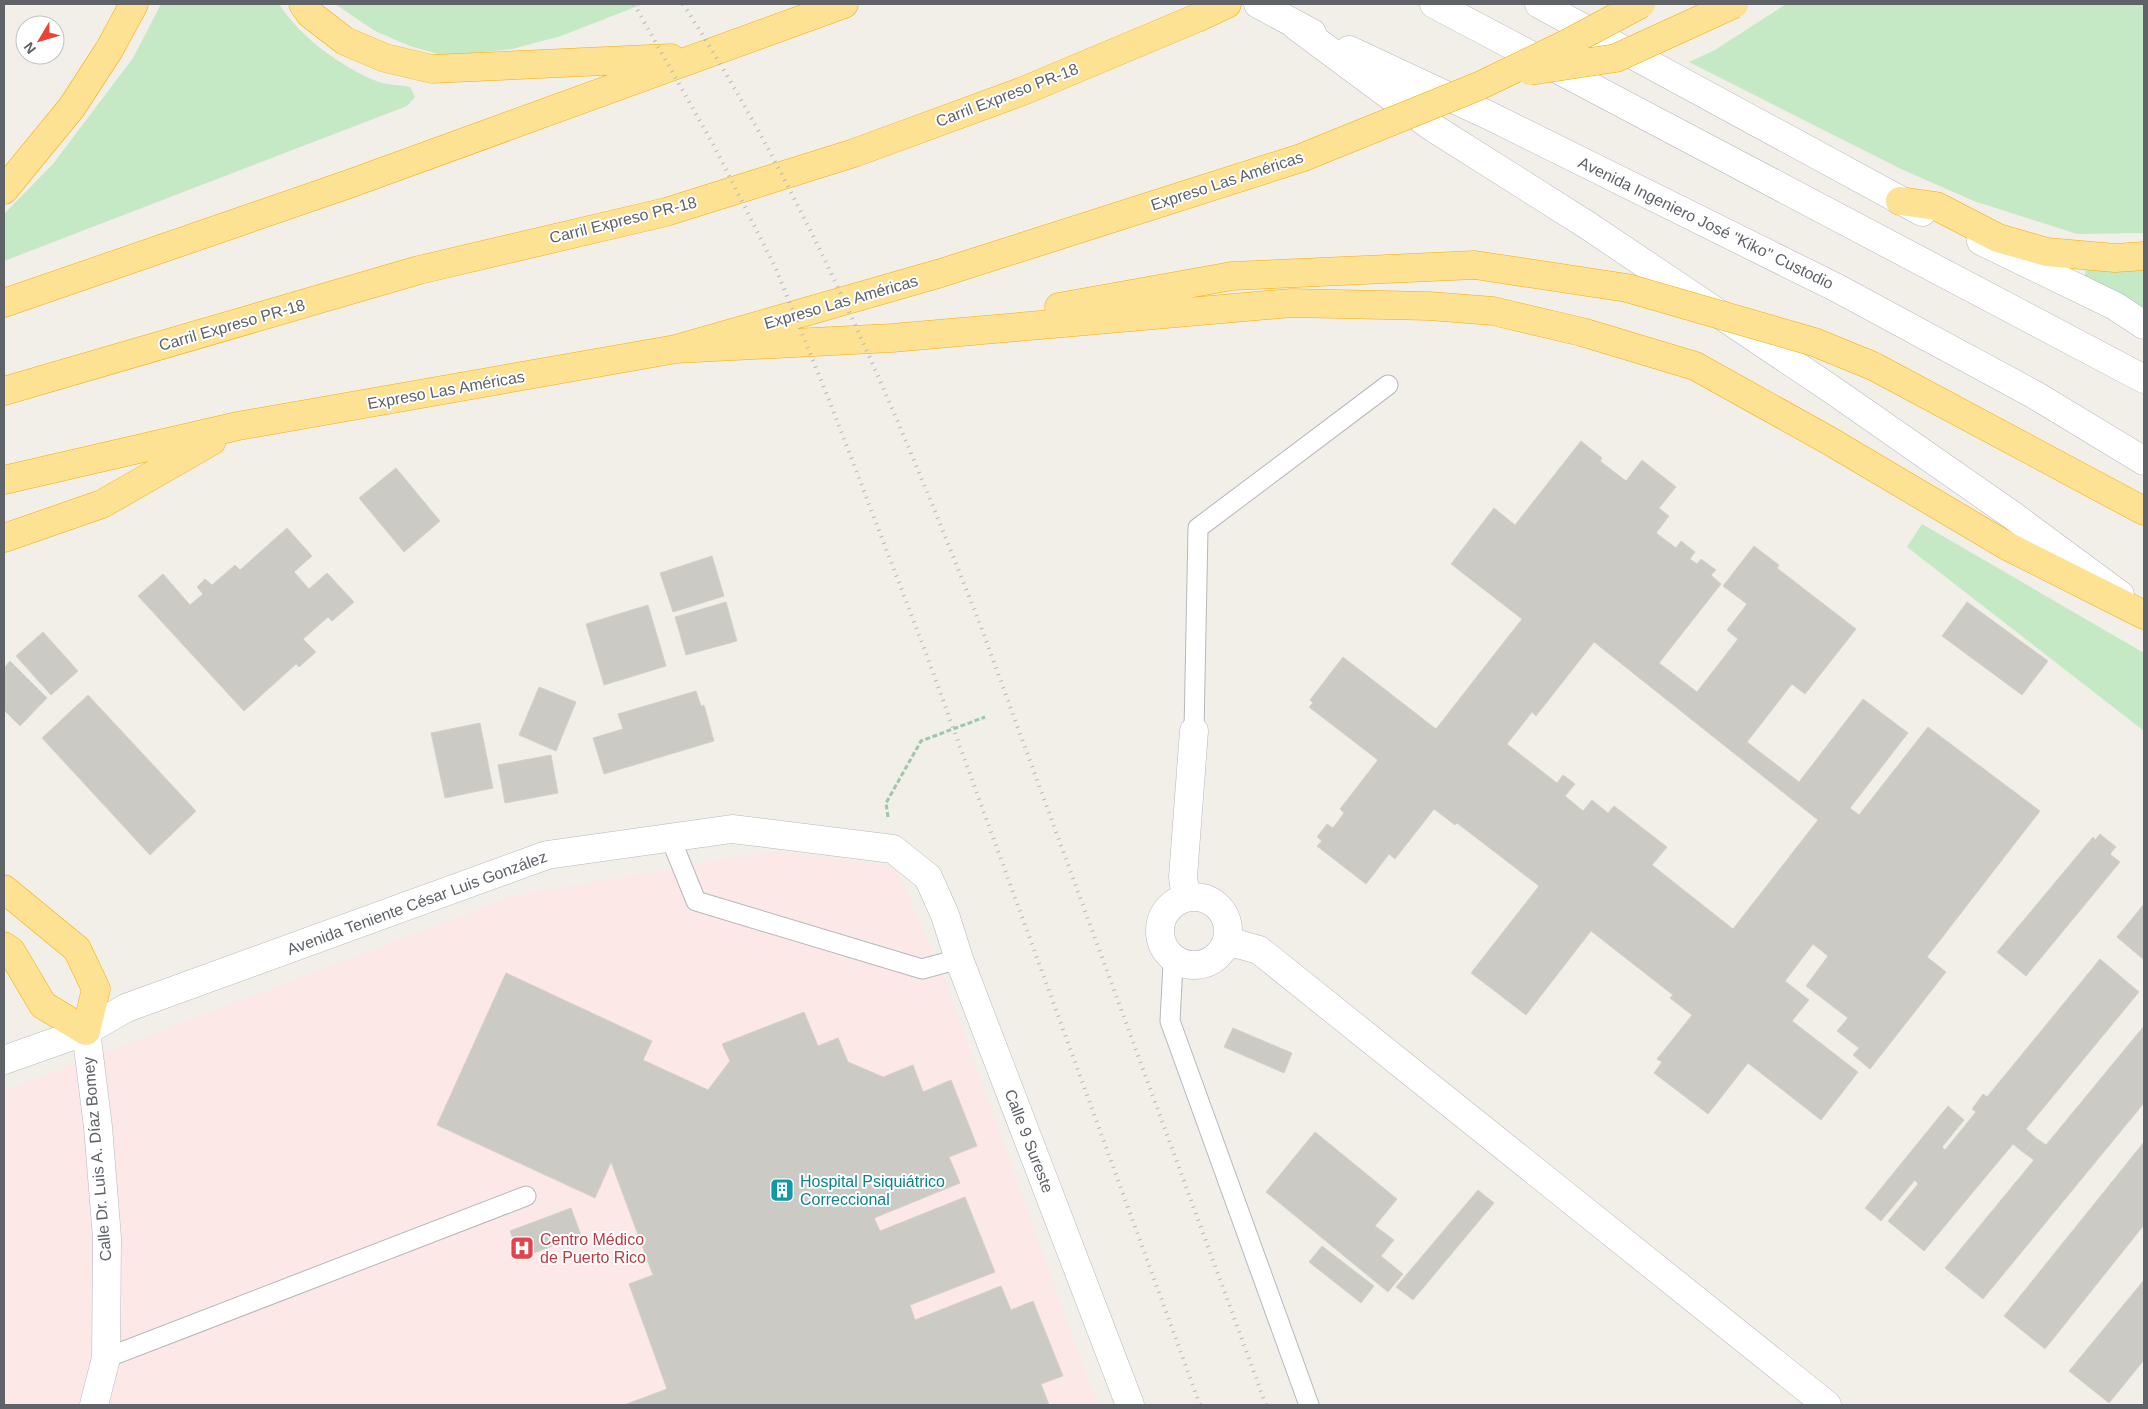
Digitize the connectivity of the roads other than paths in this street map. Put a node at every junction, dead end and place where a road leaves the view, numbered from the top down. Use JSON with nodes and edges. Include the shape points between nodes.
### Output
{"nodes":[{"id":1,"x":134,"y":4,"type":"edge"},
{"id":2,"x":303,"y":4,"type":"edge"},
{"id":3,"x":844,"y":4,"type":"edge"},
{"id":4,"x":1227,"y":4,"type":"edge"},
{"id":5,"x":1258,"y":4,"type":"edge"},
{"id":6,"x":1434,"y":4,"type":"edge"},
{"id":7,"x":1539,"y":4,"type":"edge"},
{"id":8,"x":1641,"y":4,"type":"edge"},
{"id":9,"x":1734,"y":4,"type":"edge"},
{"id":10,"x":1296,"y":26,"type":"junction"},
{"id":11,"x":700,"y":56,"type":"junction"},
{"id":12,"x":1501,"y":76,"type":"junction"},
{"id":13,"x":4,"y":190,"type":"edge"},
{"id":14,"x":1900,"y":201,"type":"junction"},
{"id":15,"x":2144,"y":256,"type":"edge"},
{"id":16,"x":4,"y":303,"type":"edge"},
{"id":17,"x":2144,"y":325,"type":"edge"},
{"id":18,"x":892,"y":338,"type":"junction"},
{"id":19,"x":676,"y":349,"type":"junction"},
{"id":20,"x":2144,"y":379,"type":"edge"},
{"id":21,"x":1388,"y":385,"type":"dead end"},
{"id":22,"x":4,"y":391,"type":"edge"},
{"id":23,"x":238,"y":426,"type":"junction"},
{"id":24,"x":2144,"y":461,"type":"edge"},
{"id":25,"x":4,"y":480,"type":"edge"},
{"id":26,"x":2144,"y":511,"type":"edge"},
{"id":27,"x":4,"y":538,"type":"edge"},
{"id":28,"x":2144,"y":614,"type":"edge"},
{"id":29,"x":1194,"y":731,"type":"joint"},
{"id":30,"x":670,"y":837,"type":"junction"},
{"id":31,"x":928,"y":877,"type":"joint"},
{"id":32,"x":4,"y":889,"type":"edge"},
{"id":33,"x":1186,"y":898,"type":"junction"},
{"id":34,"x":1227,"y":941,"type":"junction"},
{"id":35,"x":4,"y":946,"type":"edge"},
{"id":36,"x":959,"y":960,"type":"junction"},
{"id":37,"x":1176,"y":960,"type":"junction"},
{"id":38,"x":86,"y":1031,"type":"junction"},
{"id":39,"x":4,"y":1060,"type":"edge"},
{"id":40,"x":526,"y":1196,"type":"dead end"},
{"id":41,"x":106,"y":1358,"type":"junction"},
{"id":42,"x":94,"y":1405,"type":"edge"},
{"id":43,"x":1130,"y":1405,"type":"edge"},
{"id":44,"x":1309,"y":1405,"type":"edge"},
{"id":45,"x":1827,"y":1405,"type":"edge"}],
"edges":[{"from":1,"to":13,"type":"highway","via":[[72,107]]},
{"from":2,"to":11,"type":"highway","via":[[310,14],[345,41],[385,58],[432,69]]},
{"from":3,"to":11,"type":"highway"},
{"from":4,"to":22,"type":"highway","name":"Carril Expreso PR-18","via":[[1023,91],[854,153],[666,212],[419,270]]},
{"from":5,"to":10,"type":"main road","name":"Avenida Ingeniero José \"Kiko\" Custodio"},
{"from":6,"to":20,"type":"main road"},
{"from":7,"to":14,"type":"main road"},
{"from":8,"to":12,"type":"highway","name":"Expreso Las Américas","bridge":true},
{"from":9,"to":12,"type":"highway","bridge":true,"via":[[1616,58]]},
{"from":10,"to":24,"type":"main road","name":"Avenida Ingeniero José \"Kiko\" Custodio","via":[[1488,115],[1837,288],[2035,395]]},
{"from":10,"to":28,"type":"main road","via":[[1432,127],[1587,225],[1834,391],[2012,515]]},
{"from":11,"to":16,"type":"highway","via":[[348,184]]},
{"from":12,"to":19,"type":"highway","name":"Expreso Las Américas","bridge":true,"via":[[1301,158],[941,273]]},
{"from":14,"to":15,"type":"highway","via":[[1936,206],[1998,238],[2047,252],[2115,258]]},
{"from":14,"to":17,"type":"main road","via":[[2115,306]]},
{"from":18,"to":19,"type":"highway"},
{"from":18,"to":26,"type":"highway","bridge":true,"via":[[1232,276],[1475,265],[1627,288],[1814,342],[1873,366]]},
{"from":18,"to":28,"type":"highway","via":[[1291,303],[1493,311],[1582,332],[1695,366],[2007,546]]},
{"from":19,"to":23,"type":"highway","name":"Expreso Las Américas"},
{"from":21,"to":29,"type":"lane","via":[[1198,528]]},
{"from":23,"to":25,"type":"highway","name":"Expreso Las Américas"},
{"from":23,"to":27,"type":"highway","via":[[102,504]]},
{"from":29,"to":33,"type":"main road","via":[[1183,877]]},
{"from":30,"to":31,"type":"main road","name":"Avenida Teniente César Luis González","via":[[732,829],[893,849]]},
{"from":30,"to":36,"type":"lane","via":[[696,901],[922,969]]},
{"from":30,"to":38,"type":"main road","name":"Avenida Teniente César Luis González","via":[[547,855],[126,1008]]},
{"from":31,"to":36,"type":"main road","name":"Calle 9 Sureste","via":[[945,915]]},
{"from":32,"to":38,"type":"highway","via":[[77,949],[96,989]]},
{"from":33,"to":34,"type":"main road","via":[[1209,900],[1220,908],[1227,920]]},
{"from":33,"to":37,"type":"main road","via":[[1172,905],[1163,916],[1160,929],[1168,954]]},
{"from":34,"to":37,"type":"main road","via":[[1217,957],[1206,964],[1192,966]]},
{"from":34,"to":45,"type":"main road","via":[[1259,950]]},
{"from":35,"to":38,"type":"highway","via":[[11,951],[42,1005]]},
{"from":36,"to":43,"type":"main road","name":"Calle 9 Sureste"},
{"from":37,"to":44,"type":"lane","via":[[1173,964],[1170,1021]]},
{"from":38,"to":39,"type":"main road","name":"Avenida Teniente César Luis González"},
{"from":38,"to":41,"type":"main road","name":"Calle Dr. Luis A. Díaz Bomey","via":[[107,1238]]},
{"from":40,"to":41,"type":"lane"},
{"from":41,"to":42,"type":"main road","name":"Calle Dr. Luis A. Díaz Bomey"}]}
